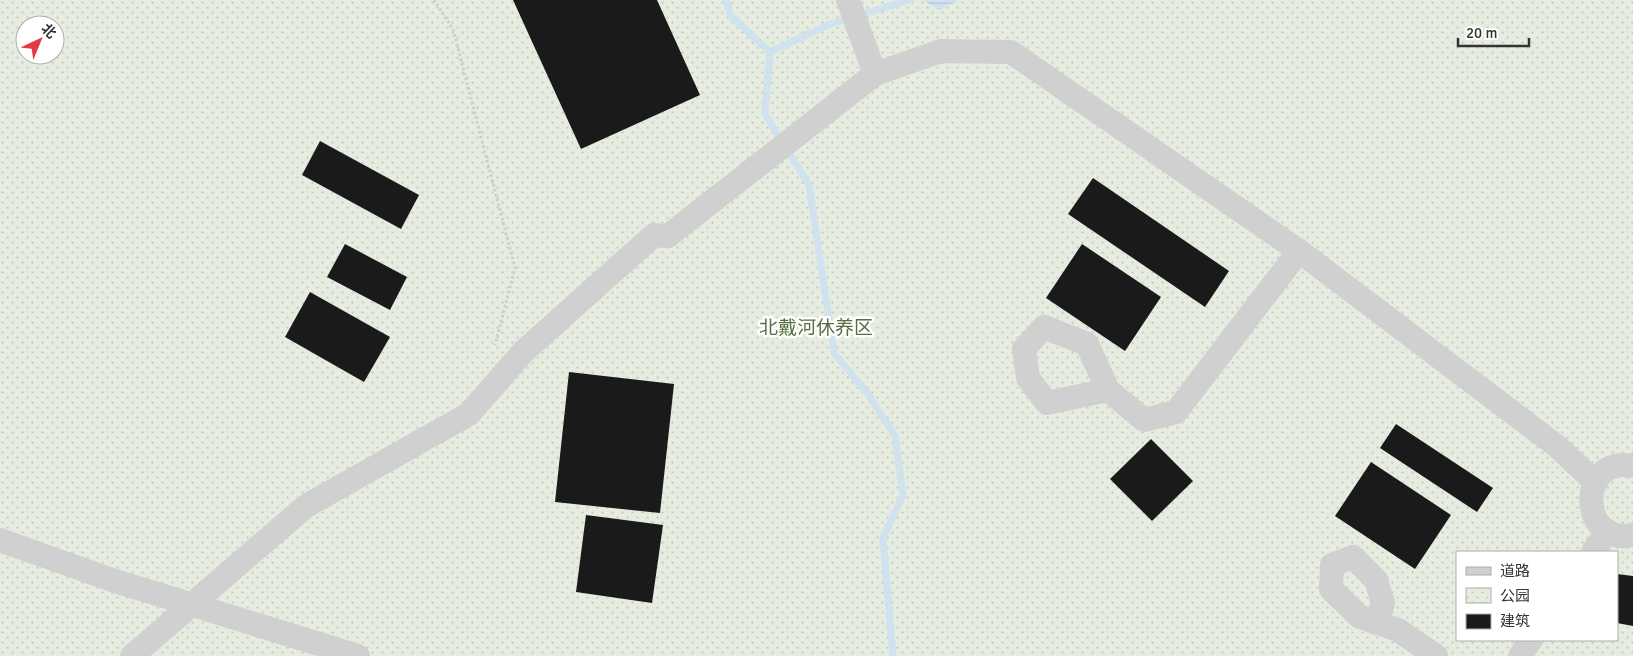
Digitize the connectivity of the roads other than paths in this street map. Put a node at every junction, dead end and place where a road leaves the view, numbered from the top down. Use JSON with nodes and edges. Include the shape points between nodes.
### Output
{"nodes":[{"id":1,"x":848,"y":0,"type":"edge"},
{"id":2,"x":875,"y":74,"type":"junction"},
{"id":3,"x":1300,"y":252,"type":"junction"},
{"id":4,"x":1108,"y":390,"type":"dead end"},
{"id":5,"x":1633,"y":466,"type":"edge"},
{"id":6,"x":1595,"y":482,"type":"junction"},
{"id":7,"x":1608,"y":532,"type":"junction"},
{"id":8,"x":1633,"y":536,"type":"edge"},
{"id":9,"x":0,"y":540,"type":"edge"},
{"id":10,"x":1594,"y":551,"type":"edge"},
{"id":11,"x":192,"y":604,"type":"junction"},
{"id":12,"x":1376,"y":623,"type":"dead end"},
{"id":13,"x":1530,"y":641,"type":"edge"},
{"id":14,"x":132,"y":656,"type":"edge"},
{"id":15,"x":358,"y":656,"type":"edge"},
{"id":16,"x":1436,"y":656,"type":"edge"},
{"id":17,"x":1520,"y":656,"type":"edge"}],
"edges":[{"from":1,"to":2,"type":"street"},
{"from":2,"to":3,"type":"street","via":[[941,51],[1011,52]]},
{"from":2,"to":11,"type":"street","via":[[668,236],[654,235],[523,352],[469,414],[306,506]]},
{"from":3,"to":4,"type":"street","via":[[1176,412],[1144,420]]},
{"from":3,"to":6,"type":"street","via":[[1558,447]]},
{"from":5,"to":6,"type":"street","via":[[1615,466]]},
{"from":6,"to":7,"type":"street","via":[[1591,492],[1593,515]]},
{"from":7,"to":8,"type":"street"},
{"from":7,"to":10,"type":"street"},
{"from":9,"to":11,"type":"street","via":[[112,580]]},
{"from":11,"to":14,"type":"street"},
{"from":11,"to":15,"type":"street"},
{"from":12,"to":16,"type":"street","via":[[1398,630]]},
{"from":13,"to":17,"type":"street"}]}
